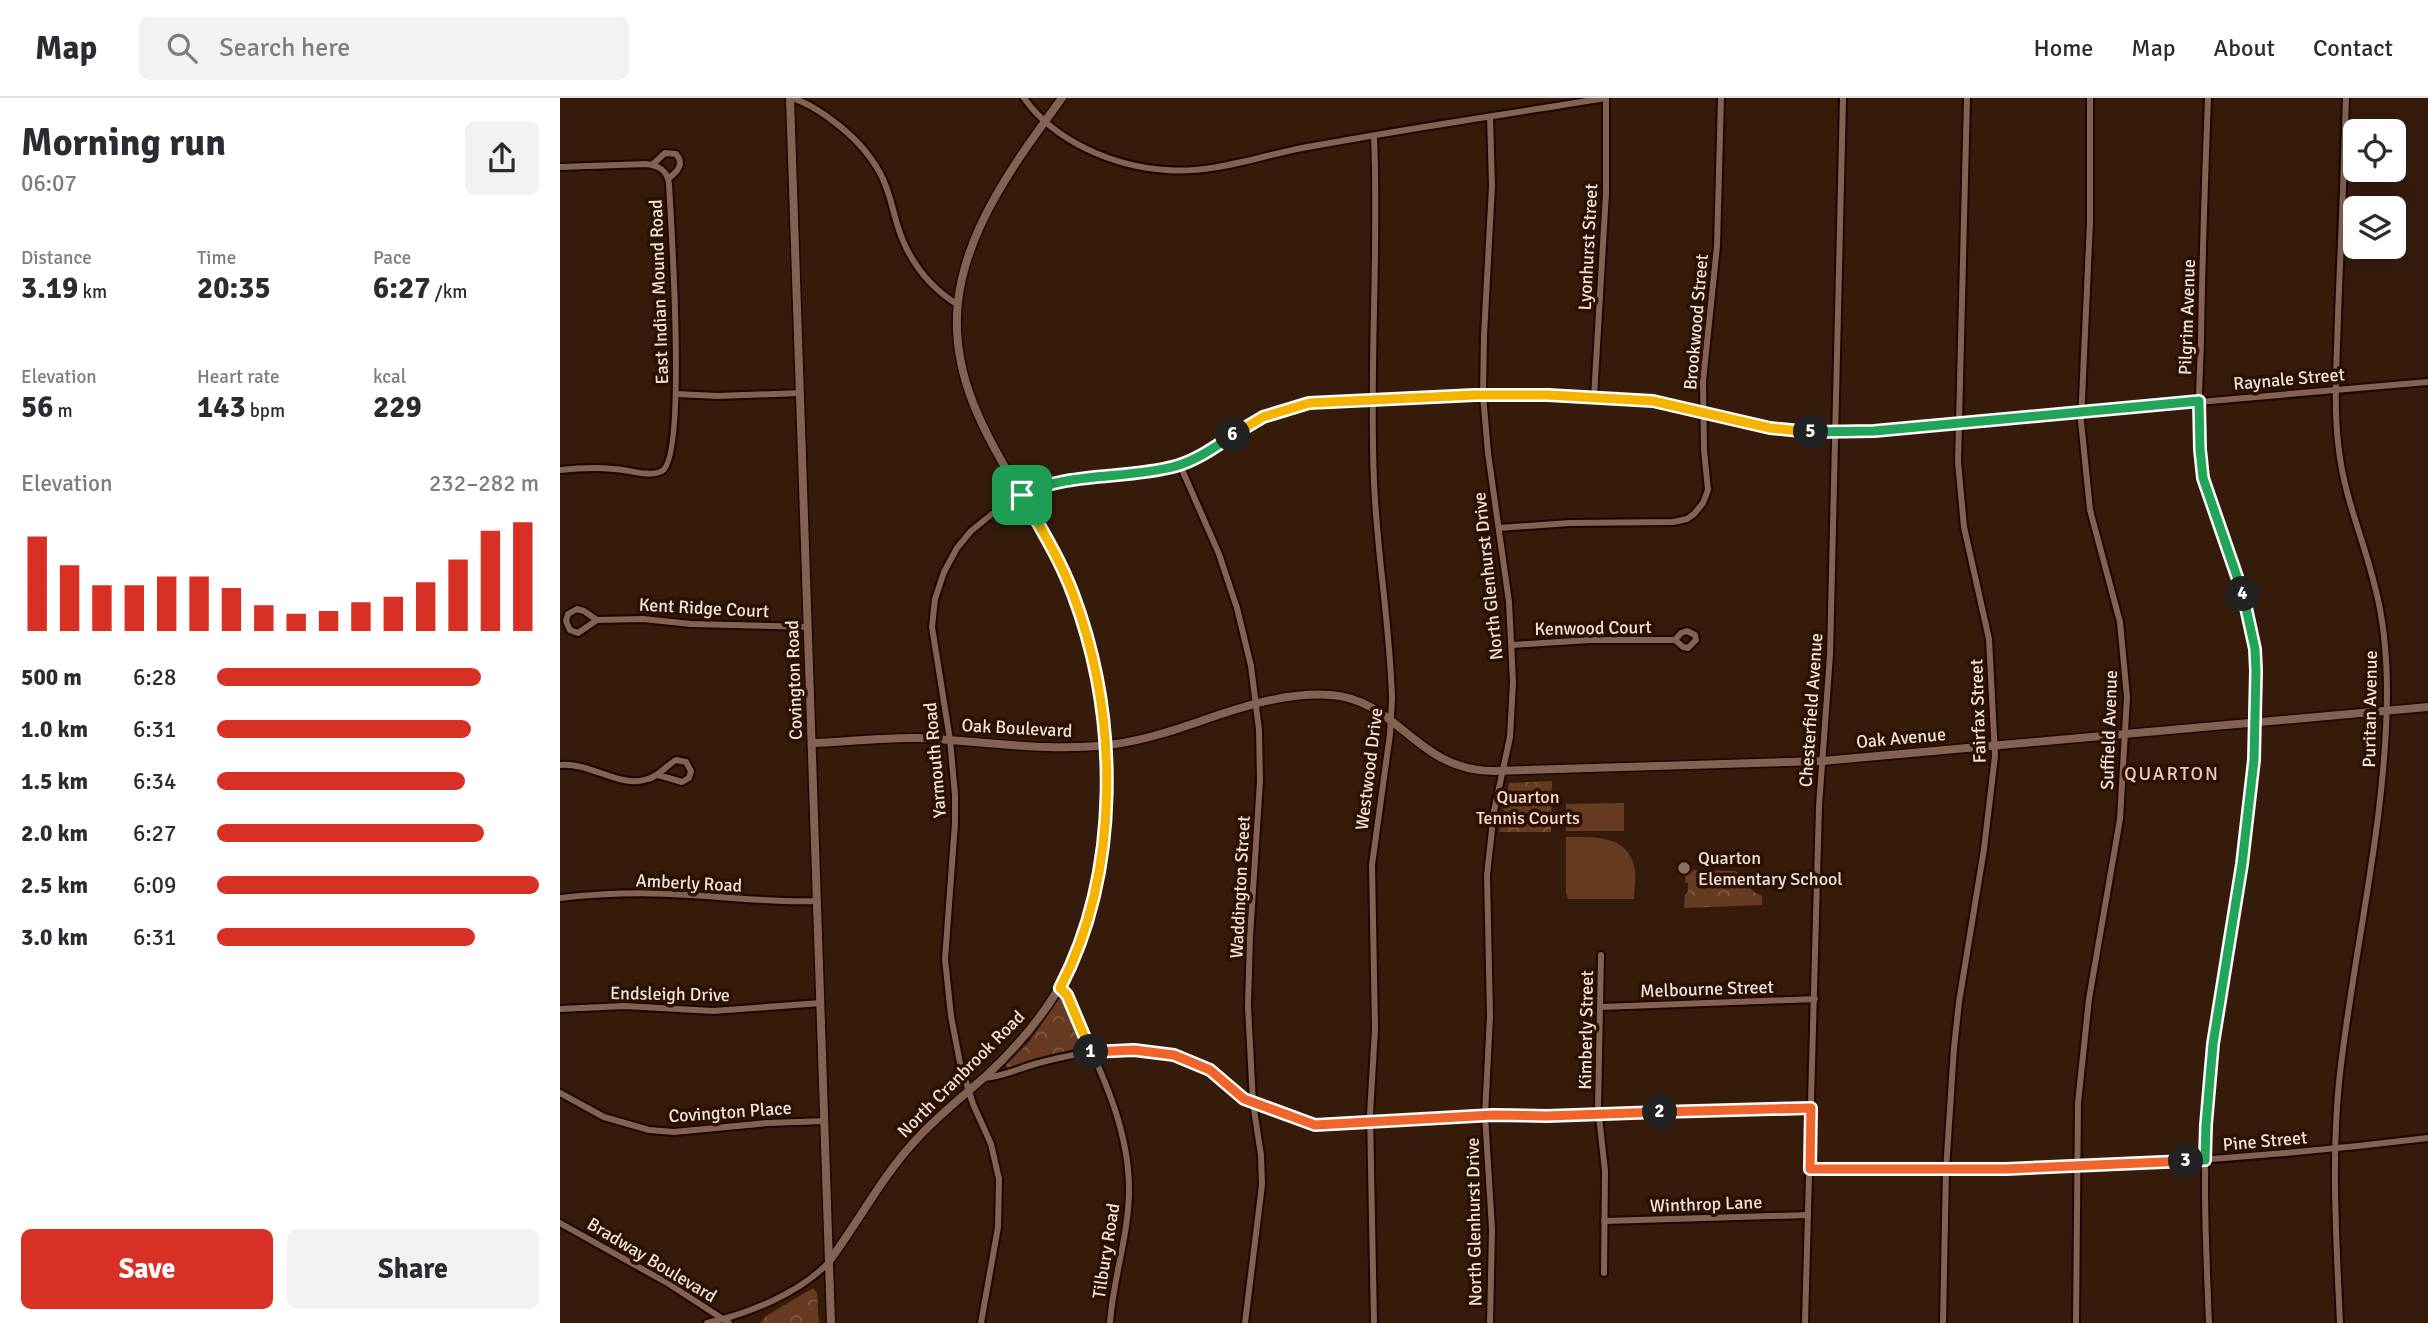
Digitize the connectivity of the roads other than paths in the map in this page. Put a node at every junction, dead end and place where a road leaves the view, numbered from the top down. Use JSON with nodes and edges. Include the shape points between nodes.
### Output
{"nodes":[{"id":1,"x":791,"y":98,"type":"edge"},
{"id":2,"x":1024,"y":98,"type":"edge"},
{"id":3,"x":1062,"y":98,"type":"edge"},
{"id":4,"x":1606,"y":98,"type":"edge"},
{"id":5,"x":1721,"y":98,"type":"edge"},
{"id":6,"x":1843,"y":98,"type":"edge"},
{"id":7,"x":1967,"y":98,"type":"edge"},
{"id":8,"x":2090,"y":98,"type":"edge"},
{"id":9,"x":2208,"y":98,"type":"edge"},
{"id":10,"x":2346,"y":98,"type":"edge"},
{"id":11,"x":1490,"y":117,"type":"junction"},
{"id":12,"x":1045,"y":121,"type":"junction"},
{"id":13,"x":1374,"y":136,"type":"junction"},
{"id":14,"x":652,"y":165,"type":"junction"},
{"id":15,"x":560,"y":167,"type":"edge"},
{"id":16,"x":669,"y":178,"type":"junction"},
{"id":17,"x":958,"y":305,"type":"junction"},
{"id":18,"x":2428,"y":382,"type":"edge"},
{"id":19,"x":2336,"y":389,"type":"junction"},
{"id":20,"x":800,"y":393,"type":"junction"},
{"id":21,"x":676,"y":394,"type":"junction"},
{"id":22,"x":1483,"y":395,"type":"junction"},
{"id":23,"x":1594,"y":397,"type":"junction"},
{"id":24,"x":1372,"y":399,"type":"junction"},
{"id":25,"x":2199,"y":401,"type":"junction"},
{"id":26,"x":1318,"y":402,"type":"joint"},
{"id":27,"x":1703,"y":411,"type":"junction"},
{"id":28,"x":2081,"y":411,"type":"junction"},
{"id":29,"x":1959,"y":423,"type":"junction"},
{"id":30,"x":1835,"y":433,"type":"junction"},
{"id":31,"x":1180,"y":465,"type":"junction"},
{"id":32,"x":560,"y":470,"type":"edge"},
{"id":33,"x":1022,"y":495,"type":"junction"},
{"id":34,"x":1499,"y":528,"type":"junction"},
{"id":35,"x":597,"y":620,"type":"junction"},
{"id":36,"x":808,"y":627,"type":"junction"},
{"id":37,"x":1675,"y":640,"type":"dead end"},
{"id":38,"x":1512,"y":645,"type":"junction"},
{"id":39,"x":1256,"y":702,"type":"junction"},
{"id":40,"x":2428,"y":707,"type":"edge"},
{"id":41,"x":2386,"y":710,"type":"junction"},
{"id":42,"x":1391,"y":721,"type":"junction"},
{"id":43,"x":2256,"y":722,"type":"junction"},
{"id":44,"x":2125,"y":734,"type":"junction"},
{"id":45,"x":950,"y":740,"type":"junction"},
{"id":46,"x":812,"y":743,"type":"junction"},
{"id":47,"x":1104,"y":745,"type":"junction"},
{"id":48,"x":1995,"y":745,"type":"junction"},
{"id":49,"x":1822,"y":761,"type":"junction"},
{"id":50,"x":560,"y":765,"type":"edge"},
{"id":51,"x":1503,"y":771,"type":"junction"},
{"id":52,"x":658,"y":775,"type":"junction"},
{"id":53,"x":560,"y":898,"type":"edge"},
{"id":54,"x":817,"y":901,"type":"junction"},
{"id":55,"x":1601,"y":955,"type":"dead end"},
{"id":56,"x":1060,"y":988,"type":"junction"},
{"id":57,"x":1815,"y":999,"type":"junction"},
{"id":58,"x":821,"y":1003,"type":"junction"},
{"id":59,"x":1601,"y":1007,"type":"junction"},
{"id":60,"x":560,"y":1009,"type":"edge"},
{"id":61,"x":1091,"y":1053,"type":"junction"},
{"id":62,"x":983,"y":1078,"type":"junction"},
{"id":63,"x":968,"y":1091,"type":"junction"},
{"id":64,"x":560,"y":1093,"type":"edge"},
{"id":65,"x":1253,"y":1103,"type":"junction"},
{"id":66,"x":1811,"y":1108,"type":"junction"},
{"id":67,"x":1485,"y":1115,"type":"junction"},
{"id":68,"x":1598,"y":1115,"type":"junction"},
{"id":69,"x":825,"y":1121,"type":"junction"},
{"id":70,"x":1370,"y":1122,"type":"junction"},
{"id":71,"x":2428,"y":1138,"type":"edge"},
{"id":72,"x":2335,"y":1149,"type":"junction"},
{"id":73,"x":2205,"y":1160,"type":"junction"},
{"id":74,"x":2076,"y":1167,"type":"junction"},
{"id":75,"x":1810,"y":1169,"type":"junction"},
{"id":76,"x":1946,"y":1170,"type":"junction"},
{"id":77,"x":1808,"y":1214,"type":"junction"},
{"id":78,"x":1604,"y":1221,"type":"junction"},
{"id":79,"x":560,"y":1223,"type":"edge"},
{"id":80,"x":830,"y":1260,"type":"junction"},
{"id":81,"x":1604,"y":1273,"type":"dead end"},
{"id":82,"x":727,"y":1321,"type":"edge"},
{"id":83,"x":707,"y":1323,"type":"edge"},
{"id":84,"x":831,"y":1323,"type":"edge"},
{"id":85,"x":981,"y":1323,"type":"edge"},
{"id":86,"x":1110,"y":1323,"type":"edge"},
{"id":87,"x":1245,"y":1323,"type":"edge"},
{"id":88,"x":1374,"y":1323,"type":"edge"},
{"id":89,"x":1490,"y":1323,"type":"edge"},
{"id":90,"x":1805,"y":1323,"type":"edge"},
{"id":91,"x":1943,"y":1323,"type":"edge"},
{"id":92,"x":2076,"y":1323,"type":"edge"},
{"id":93,"x":2208,"y":1323,"type":"edge"},
{"id":94,"x":2340,"y":1323,"type":"edge"}],
"edges":[{"from":1,"to":17,"type":"street","via":[[828,117],[866,153],[880,174],[915,264]]},
{"from":1,"to":20,"type":"street","name":"Covington Road"},
{"from":2,"to":12,"type":"street"},
{"from":3,"to":12,"type":"street","name":"North Cranbrook Road"},
{"from":4,"to":11,"type":"street"},
{"from":4,"to":23,"type":"street","name":"Lyonhurst Street","via":[[1606,193]]},
{"from":5,"to":27,"type":"street","name":"Brookwood Street","via":[[1717,246]]},
{"from":6,"to":30,"type":"street","name":"Chesterfield Avenue"},
{"from":7,"to":29,"type":"street","name":"Fairfax Street"},
{"from":8,"to":28,"type":"street","name":"Suffield Avenue","via":[[2090,222]]},
{"from":9,"to":25,"type":"street","name":"Pilgrim Avenue"},
{"from":10,"to":19,"type":"street","name":"Puritan Avenue"},
{"from":11,"to":13,"type":"street"},
{"from":11,"to":22,"type":"street","name":"North Glenhurst Drive"},
{"from":12,"to":13,"type":"street","via":[[1101,155],[1165,170],[1212,169],[1268,154]]},
{"from":12,"to":17,"type":"street","name":"North Cranbrook Road","via":[[986,218],[965,269]]},
{"from":13,"to":24,"type":"street","name":"Westwood Drive"},
{"from":14,"to":15,"type":"street"},
{"from":14,"to":16,"type":"street","name":"East Indian Mound Road"},
{"from":14,"to":16,"type":"street","via":[[665,153],[676,154],[680,165]]},
{"from":16,"to":21,"type":"street","name":"East Indian Mound Road"},
{"from":17,"to":33,"type":"street","name":"North Cranbrook Road","via":[[958,350],[968,393]]},
{"from":18,"to":19,"type":"street","name":"Raynale Street"},
{"from":19,"to":25,"type":"street","name":"Raynale Street"},
{"from":19,"to":41,"type":"street","name":"Puritan Avenue","via":[[2342,478],[2375,583],[2385,638]]},
{"from":20,"to":21,"type":"street"},
{"from":20,"to":36,"type":"street","name":"Covington Road"},
{"from":21,"to":32,"type":"street","name":"East Indian Mound Road","via":[[671,456],[662,471]]},
{"from":22,"to":23,"type":"street","name":"Raynale Street"},
{"from":22,"to":24,"type":"street","name":"Raynale Street"},
{"from":22,"to":34,"type":"street","name":"North Glenhurst Drive"},
{"from":23,"to":27,"type":"street","name":"Raynale Street","via":[[1653,401]]},
{"from":24,"to":26,"type":"street","name":"Raynale Street"},
{"from":24,"to":42,"type":"street","name":"Westwood Drive","via":[[1374,484],[1392,678]]},
{"from":25,"to":28,"type":"street","name":"Raynale Street"},
{"from":25,"to":43,"type":"street","name":"Pilgrim Avenue","via":[[2203,478],[2251,628]]},
{"from":26,"to":31,"type":"street","name":"Yarmouth Road","via":[[1263,417]]},
{"from":27,"to":30,"type":"street","name":"Raynale Street","via":[[1770,428]]},
{"from":27,"to":34,"type":"street","name":"Brookwood Street","via":[[1708,490],[1699,509],[1687,519]]},
{"from":28,"to":29,"type":"street","name":"Raynale Street"},
{"from":28,"to":44,"type":"street","name":"Suffield Avenue","via":[[2091,510],[2120,622],[2127,697]]},
{"from":29,"to":30,"type":"street","name":"Raynale Street"},
{"from":29,"to":48,"type":"street","name":"Fairfax Street","via":[[1960,492],[1989,639]]},
{"from":30,"to":49,"type":"street","name":"Chesterfield Avenue","via":[[1830,666]]},
{"from":31,"to":33,"type":"street","name":"Yarmouth Road","via":[[1065,481]]},
{"from":31,"to":39,"type":"street","name":"Waddington Street","via":[[1231,588]]},
{"from":33,"to":45,"type":"street","name":"Yarmouth Road","via":[[971,531],[939,585],[932,627]]},
{"from":33,"to":47,"type":"street","name":"North Cranbrook Road","via":[[1059,563],[1082,620],[1099,690]]},
{"from":34,"to":38,"type":"street","name":"North Glenhurst Drive"},
{"from":35,"to":35,"type":"street","name":"Kent Ridge Court","via":[[577,609],[566,621],[570,630],[578,633]]},
{"from":35,"to":36,"type":"street","name":"Kent Ridge Court"},
{"from":36,"to":46,"type":"street","name":"Covington Road"},
{"from":37,"to":38,"type":"street","name":"Kenwood Court"},
{"from":38,"to":51,"type":"street","name":"North Glenhurst Drive","via":[[1510,737]]},
{"from":39,"to":42,"type":"street","name":"Oak Boulevard","via":[[1337,695],[1367,704]]},
{"from":39,"to":47,"type":"street","name":"Oak Boulevard","via":[[1171,732]]},
{"from":39,"to":65,"type":"street","name":"Waddington Street","via":[[1260,781],[1248,995]]},
{"from":40,"to":41,"type":"street","name":"Oak Avenue"},
{"from":41,"to":43,"type":"street","name":"Oak Avenue"},
{"from":41,"to":72,"type":"street","name":"Puritan Avenue","via":[[2375,845],[2341,1058]]},
{"from":42,"to":51,"type":"street","name":"Oak Avenue","via":[[1449,763],[1475,771]]},
{"from":42,"to":70,"type":"street","name":"Westwood Drive","via":[[1372,865],[1375,1010]]},
{"from":43,"to":44,"type":"street","name":"Oak Avenue"},
{"from":43,"to":73,"type":"street","name":"Pilgrim Avenue","via":[[2242,864],[2213,1044]]},
{"from":44,"to":48,"type":"street","name":"Oak Avenue"},
{"from":44,"to":74,"type":"street","name":"Suffield Avenue","via":[[2118,830],[2082,1053]]},
{"from":45,"to":46,"type":"street","name":"Oak Boulevard"},
{"from":45,"to":47,"type":"street","name":"Oak Boulevard","via":[[1024,747]]},
{"from":45,"to":63,"type":"street","name":"Yarmouth Road","via":[[955,823],[945,959],[955,1044]]},
{"from":46,"to":54,"type":"street","name":"Covington Road"},
{"from":47,"to":56,"type":"street","name":"North Cranbrook Road","via":[[1106,804],[1099,877],[1084,935]]},
{"from":48,"to":49,"type":"street","name":"Oak Avenue"},
{"from":48,"to":76,"type":"street","name":"Fairfax Street","via":[[1958,1014]]},
{"from":49,"to":51,"type":"street","name":"Oak Avenue"},
{"from":49,"to":57,"type":"street","name":"Chesterfield Avenue"},
{"from":50,"to":52,"type":"street","via":[[583,766],[631,781]]},
{"from":51,"to":67,"type":"street","name":"North Glenhurst Drive","via":[[1488,857],[1490,1016]]},
{"from":52,"to":52,"type":"street","via":[[679,760],[689,764],[691,771],[682,782]]},
{"from":53,"to":54,"type":"street","name":"Amberly Road","via":[[638,893]]},
{"from":54,"to":58,"type":"street","name":"Covington Road"},
{"from":55,"to":59,"type":"street","name":"Kimberly Street"},
{"from":56,"to":61,"type":"street","name":"Tilbury Road"},
{"from":56,"to":62,"type":"street","name":"North Cranbrook Road","via":[[1023,1038]]},
{"from":57,"to":59,"type":"street","name":"Melbourne Street"},
{"from":57,"to":66,"type":"street","name":"Chesterfield Avenue"},
{"from":58,"to":60,"type":"street","name":"Endsleigh Drive","via":[[713,1011],[617,1006]]},
{"from":58,"to":69,"type":"street","name":"Covington Road"},
{"from":59,"to":68,"type":"street","name":"Kimberly Street"},
{"from":61,"to":62,"type":"street"},
{"from":61,"to":65,"type":"street","via":[[1134,1050],[1174,1055],[1210,1070]]},
{"from":61,"to":86,"type":"street","name":"Tilbury Road","via":[[1118,1118],[1129,1175]]},
{"from":62,"to":63,"type":"street","name":"North Cranbrook Road"},
{"from":63,"to":80,"type":"street","name":"North Cranbrook Road","via":[[898,1160]]},
{"from":63,"to":85,"type":"street","name":"Yarmouth Road","via":[[995,1156],[1000,1194]]},
{"from":64,"to":69,"type":"street","name":"Covington Place","via":[[604,1116],[649,1130]]},
{"from":65,"to":70,"type":"street","via":[[1315,1125]]},
{"from":65,"to":87,"type":"street","name":"Waddington Street","via":[[1262,1185]]},
{"from":66,"to":68,"type":"street"},
{"from":66,"to":75,"type":"street","name":"Chesterfield Avenue"},
{"from":67,"to":68,"type":"street"},
{"from":67,"to":70,"type":"street"},
{"from":67,"to":89,"type":"street","name":"North Glenhurst Drive","via":[[1492,1229]]},
{"from":68,"to":78,"type":"street","name":"Kimberly Street","via":[[1605,1171]]},
{"from":69,"to":80,"type":"street","name":"Covington Road"},
{"from":70,"to":88,"type":"street","name":"Westwood Drive"},
{"from":71,"to":72,"type":"street","name":"Pine Street"},
{"from":72,"to":73,"type":"street","name":"Pine Street"},
{"from":72,"to":94,"type":"street","name":"Puritan Avenue"},
{"from":73,"to":74,"type":"street","name":"Pine Street"},
{"from":73,"to":93,"type":"street","name":"Pilgrim Avenue"},
{"from":74,"to":76,"type":"street","name":"Pine Street"},
{"from":74,"to":92,"type":"street","name":"Suffield Avenue"},
{"from":75,"to":76,"type":"street","name":"Pine Street"},
{"from":75,"to":77,"type":"street","name":"Chesterfield Avenue"},
{"from":76,"to":91,"type":"street","name":"Fairfax Street"},
{"from":77,"to":78,"type":"street","name":"Winthrop Lane"},
{"from":77,"to":90,"type":"street","name":"Chesterfield Avenue"},
{"from":78,"to":81,"type":"street","name":"Kimberly Street"},
{"from":79,"to":82,"type":"street","name":"Bradway Boulevard"},
{"from":80,"to":82,"type":"street","via":[[793,1289]]},
{"from":80,"to":84,"type":"street"},
{"from":82,"to":83,"type":"street"}]}
